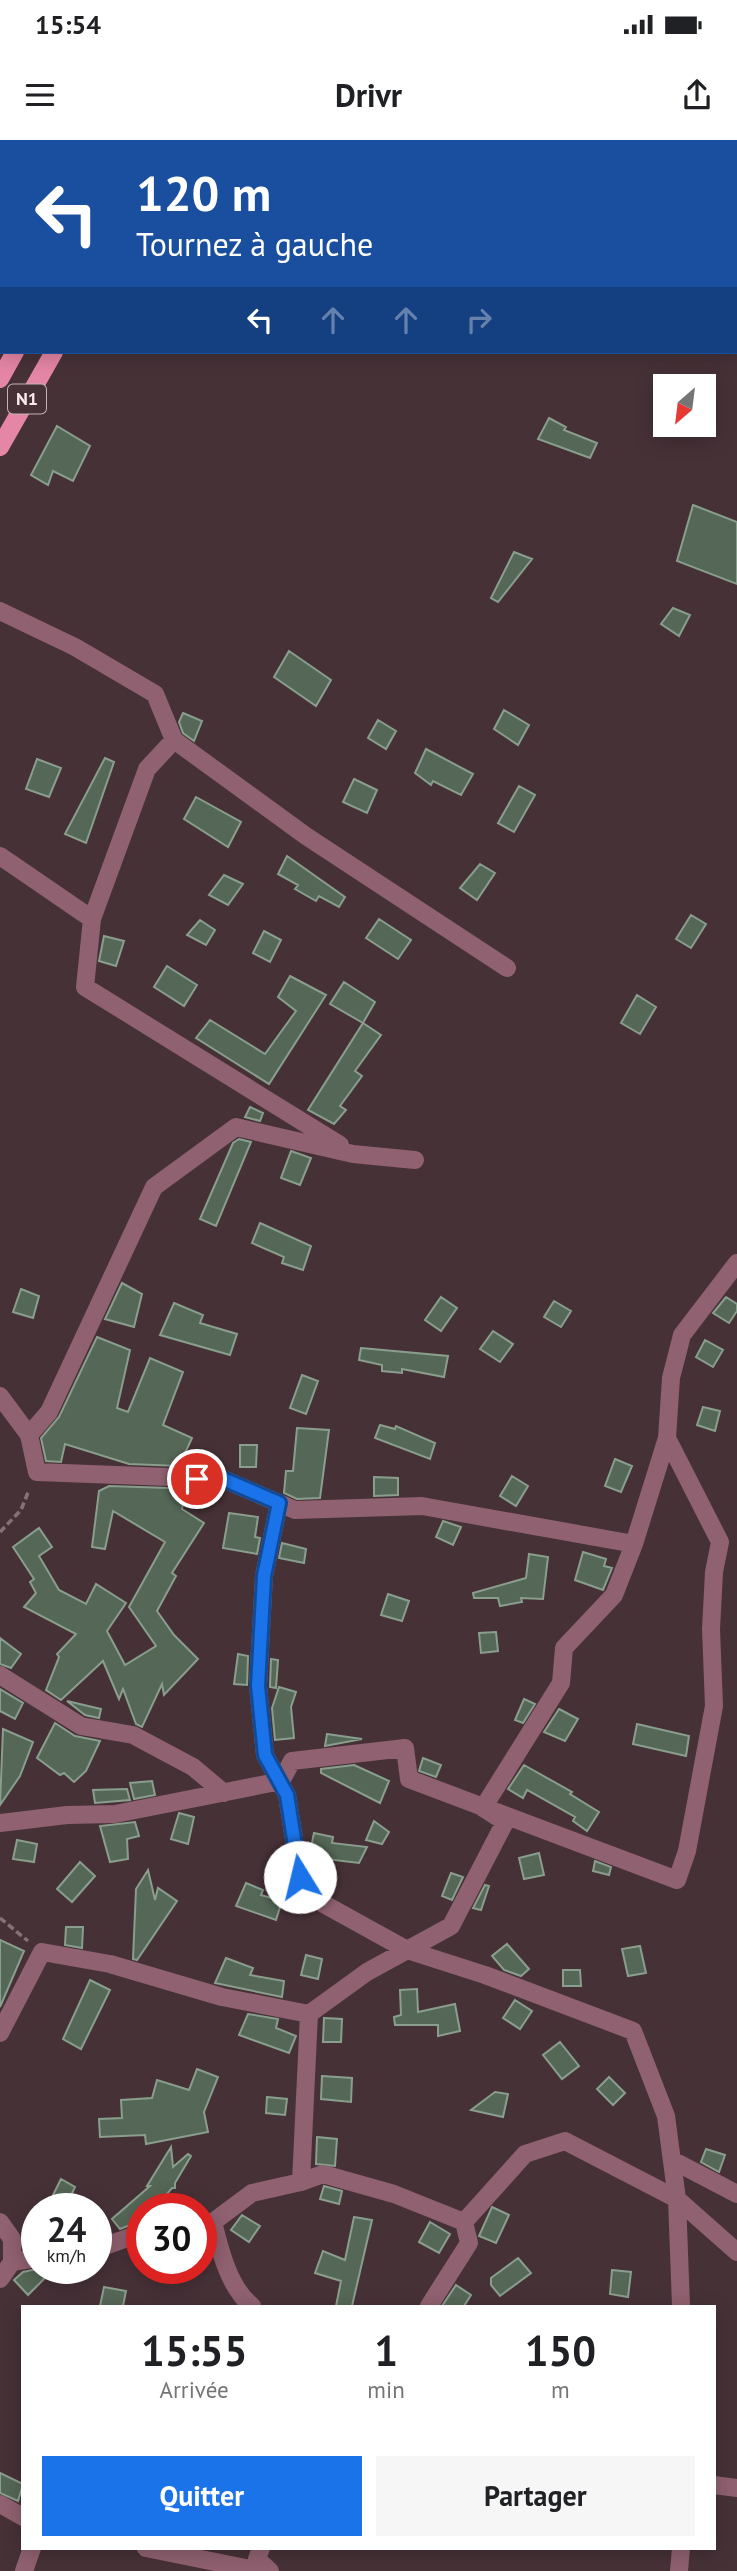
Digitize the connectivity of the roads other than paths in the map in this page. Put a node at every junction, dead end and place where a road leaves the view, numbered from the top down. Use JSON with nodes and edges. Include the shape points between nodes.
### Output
{"nodes":[{"id":1,"x":14,"y":354,"type":"edge"},
{"id":2,"x":53,"y":354,"type":"edge"},
{"id":3,"x":0,"y":379,"type":"edge"},
{"id":4,"x":0,"y":447,"type":"edge"},
{"id":5,"x":0,"y":611,"type":"edge"},
{"id":6,"x":174,"y":740,"type":"junction"},
{"id":7,"x":0,"y":856,"type":"edge"},
{"id":8,"x":92,"y":919,"type":"junction"},
{"id":9,"x":507,"y":968,"type":"dead end"},
{"id":10,"x":353,"y":1154,"type":"junction"},
{"id":11,"x":415,"y":1160,"type":"dead end"},
{"id":12,"x":737,"y":1263,"type":"edge"},
{"id":13,"x":0,"y":1396,"type":"edge"},
{"id":14,"x":29,"y":1435,"type":"junction"},
{"id":15,"x":667,"y":1438,"type":"junction"},
{"id":16,"x":279,"y":1503,"type":"junction"},
{"id":17,"x":634,"y":1544,"type":"junction"},
{"id":18,"x":0,"y":1675,"type":"edge"},
{"id":19,"x":281,"y":1781,"type":"junction"},
{"id":20,"x":224,"y":1793,"type":"junction"},
{"id":21,"x":483,"y":1808,"type":"junction"},
{"id":22,"x":0,"y":1824,"type":"edge"},
{"id":23,"x":407,"y":1950,"type":"junction"},
{"id":24,"x":309,"y":2014,"type":"junction"},
{"id":25,"x":0,"y":2033,"type":"edge"},
{"id":26,"x":672,"y":2160,"type":"junction"},
{"id":27,"x":301,"y":2182,"type":"junction"},
{"id":28,"x":737,"y":2194,"type":"edge"},
{"id":29,"x":677,"y":2199,"type":"junction"},
{"id":30,"x":217,"y":2216,"type":"edge"},
{"id":31,"x":0,"y":2222,"type":"edge"},
{"id":32,"x":464,"y":2222,"type":"junction"},
{"id":33,"x":217,"y":2244,"type":"edge"},
{"id":34,"x":737,"y":2252,"type":"edge"},
{"id":35,"x":21,"y":2261,"type":"edge"},
{"id":36,"x":12,"y":2262,"type":"junction"},
{"id":37,"x":0,"y":2279,"type":"edge"},
{"id":38,"x":251,"y":2305,"type":"edge"},
{"id":39,"x":430,"y":2305,"type":"edge"},
{"id":40,"x":681,"y":2305,"type":"edge"},
{"id":41,"x":716,"y":2485,"type":"edge"},
{"id":42,"x":737,"y":2488,"type":"edge"},
{"id":43,"x":0,"y":2504,"type":"edge"},
{"id":44,"x":21,"y":2516,"type":"edge"},
{"id":45,"x":31,"y":2550,"type":"edge"},
{"id":46,"x":156,"y":2550,"type":"edge"},
{"id":47,"x":260,"y":2550,"type":"edge"},
{"id":48,"x":681,"y":2550,"type":"edge"},
{"id":49,"x":23,"y":2571,"type":"edge"},
{"id":50,"x":260,"y":2571,"type":"edge"},
{"id":51,"x":270,"y":2571,"type":"edge"},
{"id":52,"x":679,"y":2571,"type":"edge"}],
"edges":[{"from":1,"to":3,"type":"main road","number":"N1"},
{"from":2,"to":4,"type":"main road","number":"N1"},
{"from":5,"to":6,"type":"street","via":[[75,647],[155,694]]},
{"from":6,"to":8,"type":"street","via":[[147,769]]},
{"from":6,"to":9,"type":"street","via":[[306,835]]},
{"from":7,"to":8,"type":"street"},
{"from":8,"to":10,"type":"street","via":[[85,986]]},
{"from":10,"to":11,"type":"street"},
{"from":10,"to":14,"type":"street","via":[[236,1126],[154,1187],[49,1412]]},
{"from":12,"to":15,"type":"street","via":[[682,1335],[671,1378]]},
{"from":13,"to":14,"type":"street"},
{"from":14,"to":16,"type":"street","via":[[37,1472],[223,1479]]},
{"from":15,"to":17,"type":"street"},
{"from":15,"to":21,"type":"street","via":[[720,1542],[711,1629],[714,1706],[687,1852],[677,1880]]},
{"from":16,"to":17,"type":"street","via":[[295,1510],[422,1506]]},
{"from":16,"to":19,"type":"street","via":[[264,1576],[258,1686],[265,1755]]},
{"from":17,"to":21,"type":"street","via":[[614,1595],[564,1648],[561,1684]]},
{"from":18,"to":20,"type":"street","via":[[81,1726],[133,1735],[193,1767]]},
{"from":19,"to":20,"type":"street"},
{"from":19,"to":21,"type":"street","via":[[292,1761],[405,1748],[409,1779]]},
{"from":19,"to":23,"type":"street","via":[[300,1877],[322,1903]]},
{"from":20,"to":22,"type":"street","via":[[115,1814]]},
{"from":21,"to":23,"type":"street","via":[[505,1822],[451,1926]]},
{"from":23,"to":24,"type":"street"},
{"from":23,"to":26,"type":"street","via":[[633,2031],[666,2116]]},
{"from":24,"to":25,"type":"street","via":[[222,1997],[110,1964],[41,1952]]},
{"from":24,"to":27,"type":"street"},
{"from":26,"to":28,"type":"street"},
{"from":26,"to":29,"type":"street"},
{"from":27,"to":30,"type":"street","via":[[252,2193]]},
{"from":27,"to":32,"type":"street","via":[[323,2174],[394,2194]]},
{"from":29,"to":32,"type":"street","via":[[565,2141],[525,2154]]},
{"from":29,"to":34,"type":"street"},
{"from":29,"to":40,"type":"street"},
{"from":31,"to":36,"type":"street","via":[[12,2239]]},
{"from":32,"to":39,"type":"street","via":[[469,2243]]},
{"from":33,"to":38,"type":"street","via":[[242,2298]]},
{"from":35,"to":36,"type":"street"},
{"from":36,"to":37,"type":"street"},
{"from":41,"to":42,"type":"street"},
{"from":43,"to":44,"type":"street"},
{"from":45,"to":49,"type":"street"},
{"from":46,"to":50,"type":"street"},
{"from":47,"to":51,"type":"street","via":[[257,2559]]},
{"from":48,"to":52,"type":"street"}]}
